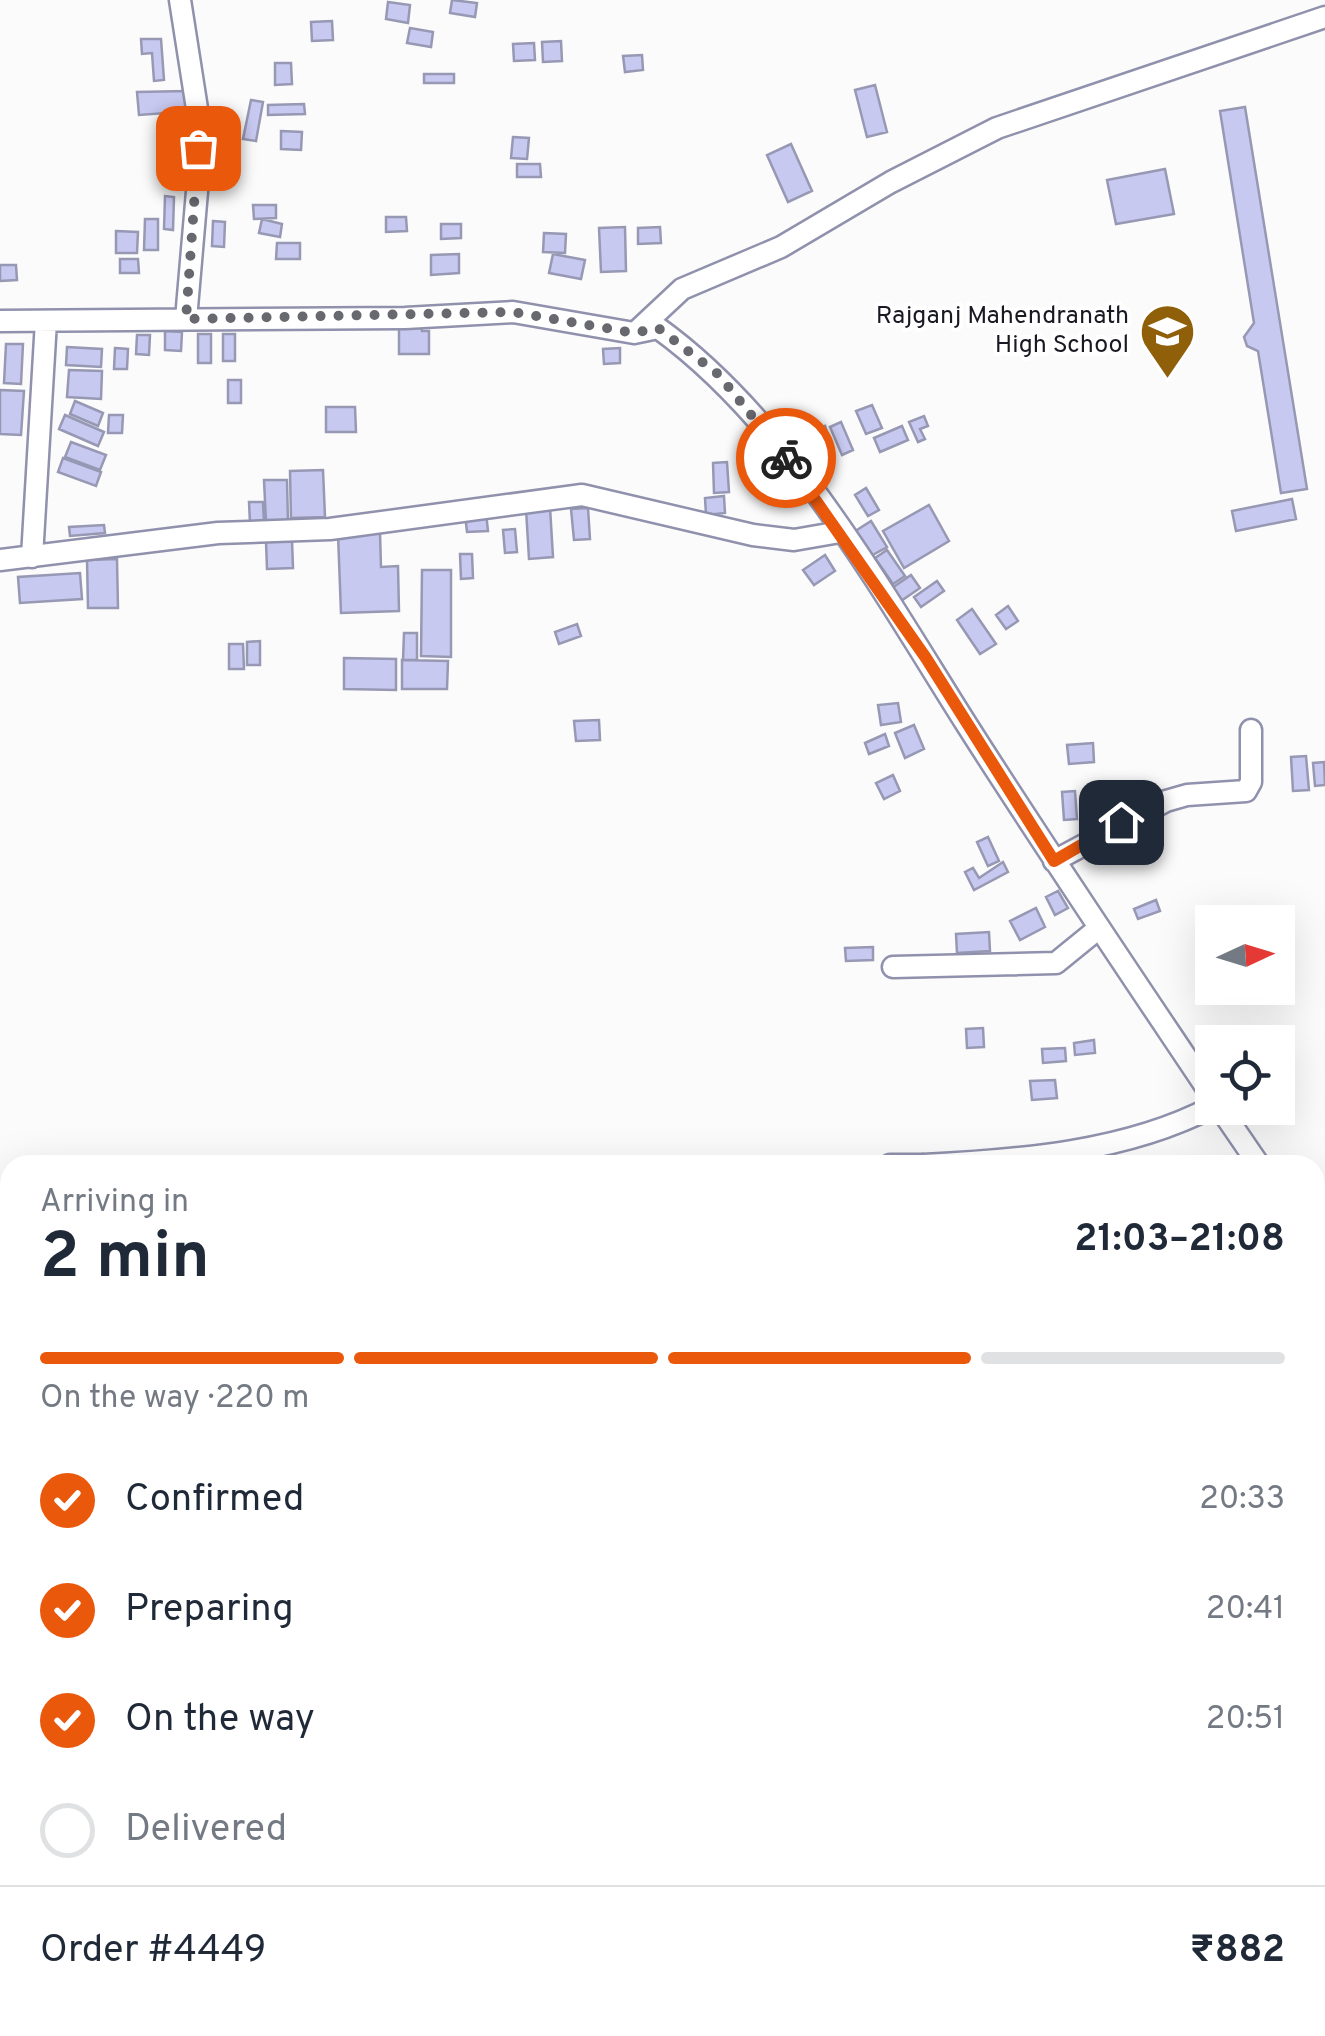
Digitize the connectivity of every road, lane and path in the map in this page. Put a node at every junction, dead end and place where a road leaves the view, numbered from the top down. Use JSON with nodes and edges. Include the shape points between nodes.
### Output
{"nodes":[{"id":1,"x":180,"y":0,"type":"edge"},
{"id":2,"x":1325,"y":16,"type":"edge"},
{"id":3,"x":186,"y":319,"type":"junction"},
{"id":4,"x":46,"y":320,"type":"junction"},
{"id":5,"x":0,"y":321,"type":"edge"},
{"id":6,"x":634,"y":333,"type":"junction"},
{"id":7,"x":840,"y":532,"type":"junction"},
{"id":8,"x":32,"y":557,"type":"junction"},
{"id":9,"x":0,"y":560,"type":"edge"},
{"id":10,"x":1251,"y":730,"type":"dead end"},
{"id":11,"x":1054,"y":861,"type":"junction"},
{"id":12,"x":1098,"y":928,"type":"junction"},
{"id":13,"x":893,"y":967,"type":"dead end"},
{"id":14,"x":1195,"y":1071,"type":"edge"},
{"id":15,"x":1195,"y":1116,"type":"edge"},
{"id":16,"x":1232,"y":1125,"type":"edge"},
{"id":17,"x":1033,"y":1155,"type":"edge"},
{"id":18,"x":1252,"y":1155,"type":"edge"}],
"edges":[{"from":1,"to":3,"type":"street","via":[[198,115]]},
{"from":2,"to":6,"type":"street","via":[[997,128],[781,247],[682,289]]},
{"from":3,"to":4,"type":"street"},
{"from":3,"to":6,"type":"street","via":[[513,312]]},
{"from":4,"to":5,"type":"street"},
{"from":4,"to":8,"type":"street"},
{"from":6,"to":7,"type":"street","via":[[658,328],[718,374]]},
{"from":7,"to":8,"type":"street","via":[[794,540],[753,535],[582,495],[330,529],[218,533]]},
{"from":7,"to":11,"type":"street"},
{"from":8,"to":9,"type":"street"},
{"from":10,"to":11,"type":"street","via":[[1252,782],[1246,791],[1166,801]]},
{"from":11,"to":12,"type":"street"},
{"from":12,"to":13,"type":"street","via":[[1056,964]]},
{"from":12,"to":14,"type":"street"},
{"from":15,"to":17,"type":"street","via":[[1129,1140]]},
{"from":16,"to":18,"type":"street"}]}
